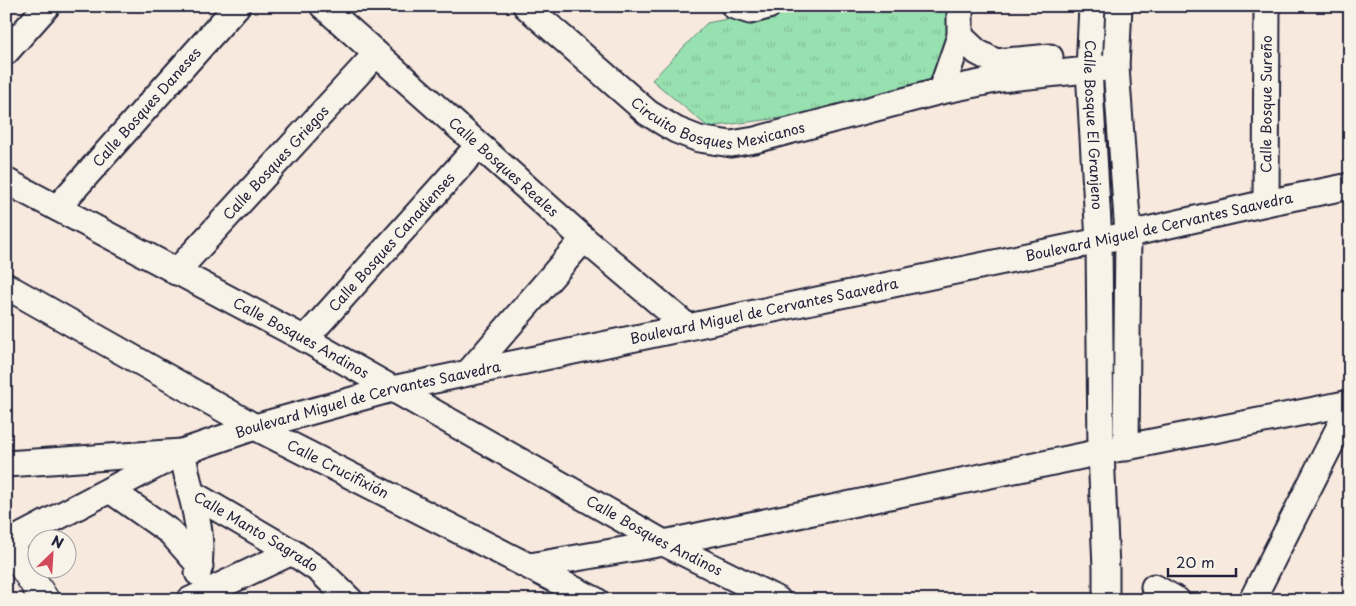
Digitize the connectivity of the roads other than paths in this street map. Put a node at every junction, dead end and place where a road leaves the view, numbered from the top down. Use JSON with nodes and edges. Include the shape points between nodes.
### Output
{"nodes":[{"id":1,"x":47,"y":6,"type":"edge"},
{"id":2,"x":237,"y":6,"type":"edge"},
{"id":3,"x":322,"y":6,"type":"edge"},
{"id":4,"x":526,"y":6,"type":"edge"},
{"id":5,"x":734,"y":6,"type":"edge"},
{"id":6,"x":768,"y":6,"type":"edge"},
{"id":7,"x":960,"y":6,"type":"edge"},
{"id":8,"x":1092,"y":6,"type":"edge"},
{"id":9,"x":1119,"y":6,"type":"edge"},
{"id":10,"x":1267,"y":6,"type":"edge"},
{"id":11,"x":960,"y":36,"type":"junction"},
{"id":12,"x":6,"y":52,"type":"edge"},
{"id":13,"x":376,"y":54,"type":"junction"},
{"id":14,"x":1117,"y":60,"type":"junction"},
{"id":15,"x":1090,"y":62,"type":"junction"},
{"id":16,"x":941,"y":91,"type":"junction"},
{"id":17,"x":478,"y":146,"type":"junction"},
{"id":18,"x":6,"y":181,"type":"edge"},
{"id":19,"x":1350,"y":186,"type":"edge"},
{"id":20,"x":1266,"y":203,"type":"junction"},
{"id":21,"x":57,"y":208,"type":"junction"},
{"id":22,"x":1128,"y":233,"type":"junction"},
{"id":23,"x":584,"y":239,"type":"junction"},
{"id":24,"x":1099,"y":241,"type":"junction"},
{"id":25,"x":176,"y":272,"type":"junction"},
{"id":26,"x":6,"y":286,"type":"edge"},
{"id":27,"x":688,"y":327,"type":"junction"},
{"id":28,"x":305,"y":340,"type":"junction"},
{"id":29,"x":469,"y":372,"type":"junction"},
{"id":30,"x":392,"y":389,"type":"junction"},
{"id":31,"x":1350,"y":405,"type":"edge"},
{"id":32,"x":256,"y":427,"type":"junction"},
{"id":33,"x":1126,"y":448,"type":"junction"},
{"id":34,"x":182,"y":452,"type":"junction"},
{"id":35,"x":1101,"y":452,"type":"junction"},
{"id":36,"x":6,"y":464,"type":"edge"},
{"id":37,"x":110,"y":490,"type":"junction"},
{"id":38,"x":191,"y":493,"type":"junction"},
{"id":39,"x":7,"y":543,"type":"edge"},
{"id":40,"x":664,"y":543,"type":"junction"},
{"id":41,"x":292,"y":552,"type":"junction"},
{"id":42,"x":200,"y":566,"type":"junction"},
{"id":43,"x":530,"y":566,"type":"junction"},
{"id":44,"x":1154,"y":588,"type":"dead end"},
{"id":45,"x":45,"y":600,"type":"edge"},
{"id":46,"x":190,"y":600,"type":"edge"},
{"id":47,"x":350,"y":600,"type":"edge"},
{"id":48,"x":595,"y":600,"type":"edge"},
{"id":49,"x":778,"y":600,"type":"edge"},
{"id":50,"x":1106,"y":600,"type":"edge"},
{"id":51,"x":1178,"y":600,"type":"edge"},
{"id":52,"x":1252,"y":600,"type":"edge"}],
"edges":[{"from":1,"to":12,"type":"street"},
{"from":2,"to":21,"type":"street","name":"Calle Bosques Daneses"},
{"from":3,"to":13,"type":"street","name":"Calle Bosques Reales"},
{"from":4,"to":16,"type":"street","name":"Circuito Bosques Mexicanos","via":[[648,113],[699,139],[731,144],[755,140]]},
{"from":5,"to":6,"type":"street","via":[[750,11]]},
{"from":7,"to":11,"type":"street"},
{"from":8,"to":15,"type":"street","name":"Calle Bosque El Granjeno"},
{"from":9,"to":14,"type":"street","name":"Calle Bosque El Granjeno"},
{"from":10,"to":20,"type":"street","name":"Calle Bosque Sureño"},
{"from":11,"to":15,"type":"street","name":"Circuito Bosques Mexicanos","via":[[977,52],[996,62]]},
{"from":11,"to":16,"type":"street"},
{"from":13,"to":17,"type":"street","name":"Calle Bosques Reales"},
{"from":13,"to":25,"type":"street","name":"Calle Bosques Griegos"},
{"from":14,"to":15,"type":"street","name":"Circuito Bosques Mexicanos"},
{"from":14,"to":22,"type":"street","name":"Calle Bosque El Granjeno"},
{"from":15,"to":16,"type":"street","name":"Circuito Bosques Mexicanos"},
{"from":15,"to":24,"type":"street","name":"Calle Bosque El Granjeno"},
{"from":17,"to":23,"type":"street","name":"Calle Bosques Reales"},
{"from":17,"to":28,"type":"street","name":"Calle Bosques Canadienses"},
{"from":18,"to":21,"type":"street","name":"Calle Bosques Andinos"},
{"from":19,"to":20,"type":"street","name":"Boulevard Miguel de Cervantes Saavedra"},
{"from":20,"to":22,"type":"street","name":"Boulevard Miguel de Cervantes Saavedra"},
{"from":21,"to":25,"type":"street","name":"Calle Bosques Andinos"},
{"from":22,"to":24,"type":"street","name":"Boulevard Miguel de Cervantes Saavedra"},
{"from":22,"to":33,"type":"street","name":"Calle Bosque El Granjeno"},
{"from":23,"to":27,"type":"street","name":"Calle Bosques Reales"},
{"from":23,"to":29,"type":"street"},
{"from":24,"to":27,"type":"street","name":"Boulevard Miguel de Cervantes Saavedra"},
{"from":24,"to":35,"type":"street","name":"Calle Bosque El Granjeno"},
{"from":25,"to":28,"type":"street","name":"Calle Bosques Andinos"},
{"from":26,"to":32,"type":"street","name":"Calle Crucifixión"},
{"from":27,"to":29,"type":"street","name":"Boulevard Miguel de Cervantes Saavedra"},
{"from":28,"to":30,"type":"street","name":"Calle Bosques Andinos"},
{"from":29,"to":30,"type":"street","name":"Boulevard Miguel de Cervantes Saavedra"},
{"from":30,"to":32,"type":"street","name":"Boulevard Miguel de Cervantes Saavedra"},
{"from":30,"to":40,"type":"street","name":"Calle Bosques Andinos"},
{"from":31,"to":33,"type":"street"},
{"from":31,"to":52,"type":"street"},
{"from":32,"to":34,"type":"street","name":"Boulevard Miguel de Cervantes Saavedra"},
{"from":32,"to":43,"type":"street","name":"Calle Crucifixión"},
{"from":33,"to":35,"type":"street"},
{"from":34,"to":36,"type":"street","name":"Boulevard Miguel de Cervantes Saavedra"},
{"from":34,"to":37,"type":"street","name":"Boulevard Miguel de Cervantes Saavedra"},
{"from":34,"to":38,"type":"street","name":"Calle Manto Sagrado"},
{"from":35,"to":40,"type":"street"},
{"from":35,"to":50,"type":"street","name":"Calle Bosque El Granjeno"},
{"from":37,"to":39,"type":"street","name":"Boulevard Miguel de Cervantes Saavedra"},
{"from":37,"to":42,"type":"street","via":[[170,532]]},
{"from":38,"to":41,"type":"street","name":"Calle Manto Sagrado"},
{"from":38,"to":42,"type":"street","via":[[199,521]]},
{"from":39,"to":45,"type":"main road"},
{"from":40,"to":43,"type":"street"},
{"from":40,"to":49,"type":"street","name":"Calle Bosques Andinos"},
{"from":41,"to":46,"type":"street"},
{"from":41,"to":47,"type":"street","name":"Calle Manto Sagrado"},
{"from":42,"to":46,"type":"street"},
{"from":43,"to":48,"type":"street","name":"Calle Crucifixión"},
{"from":44,"to":51,"type":"street"}]}
